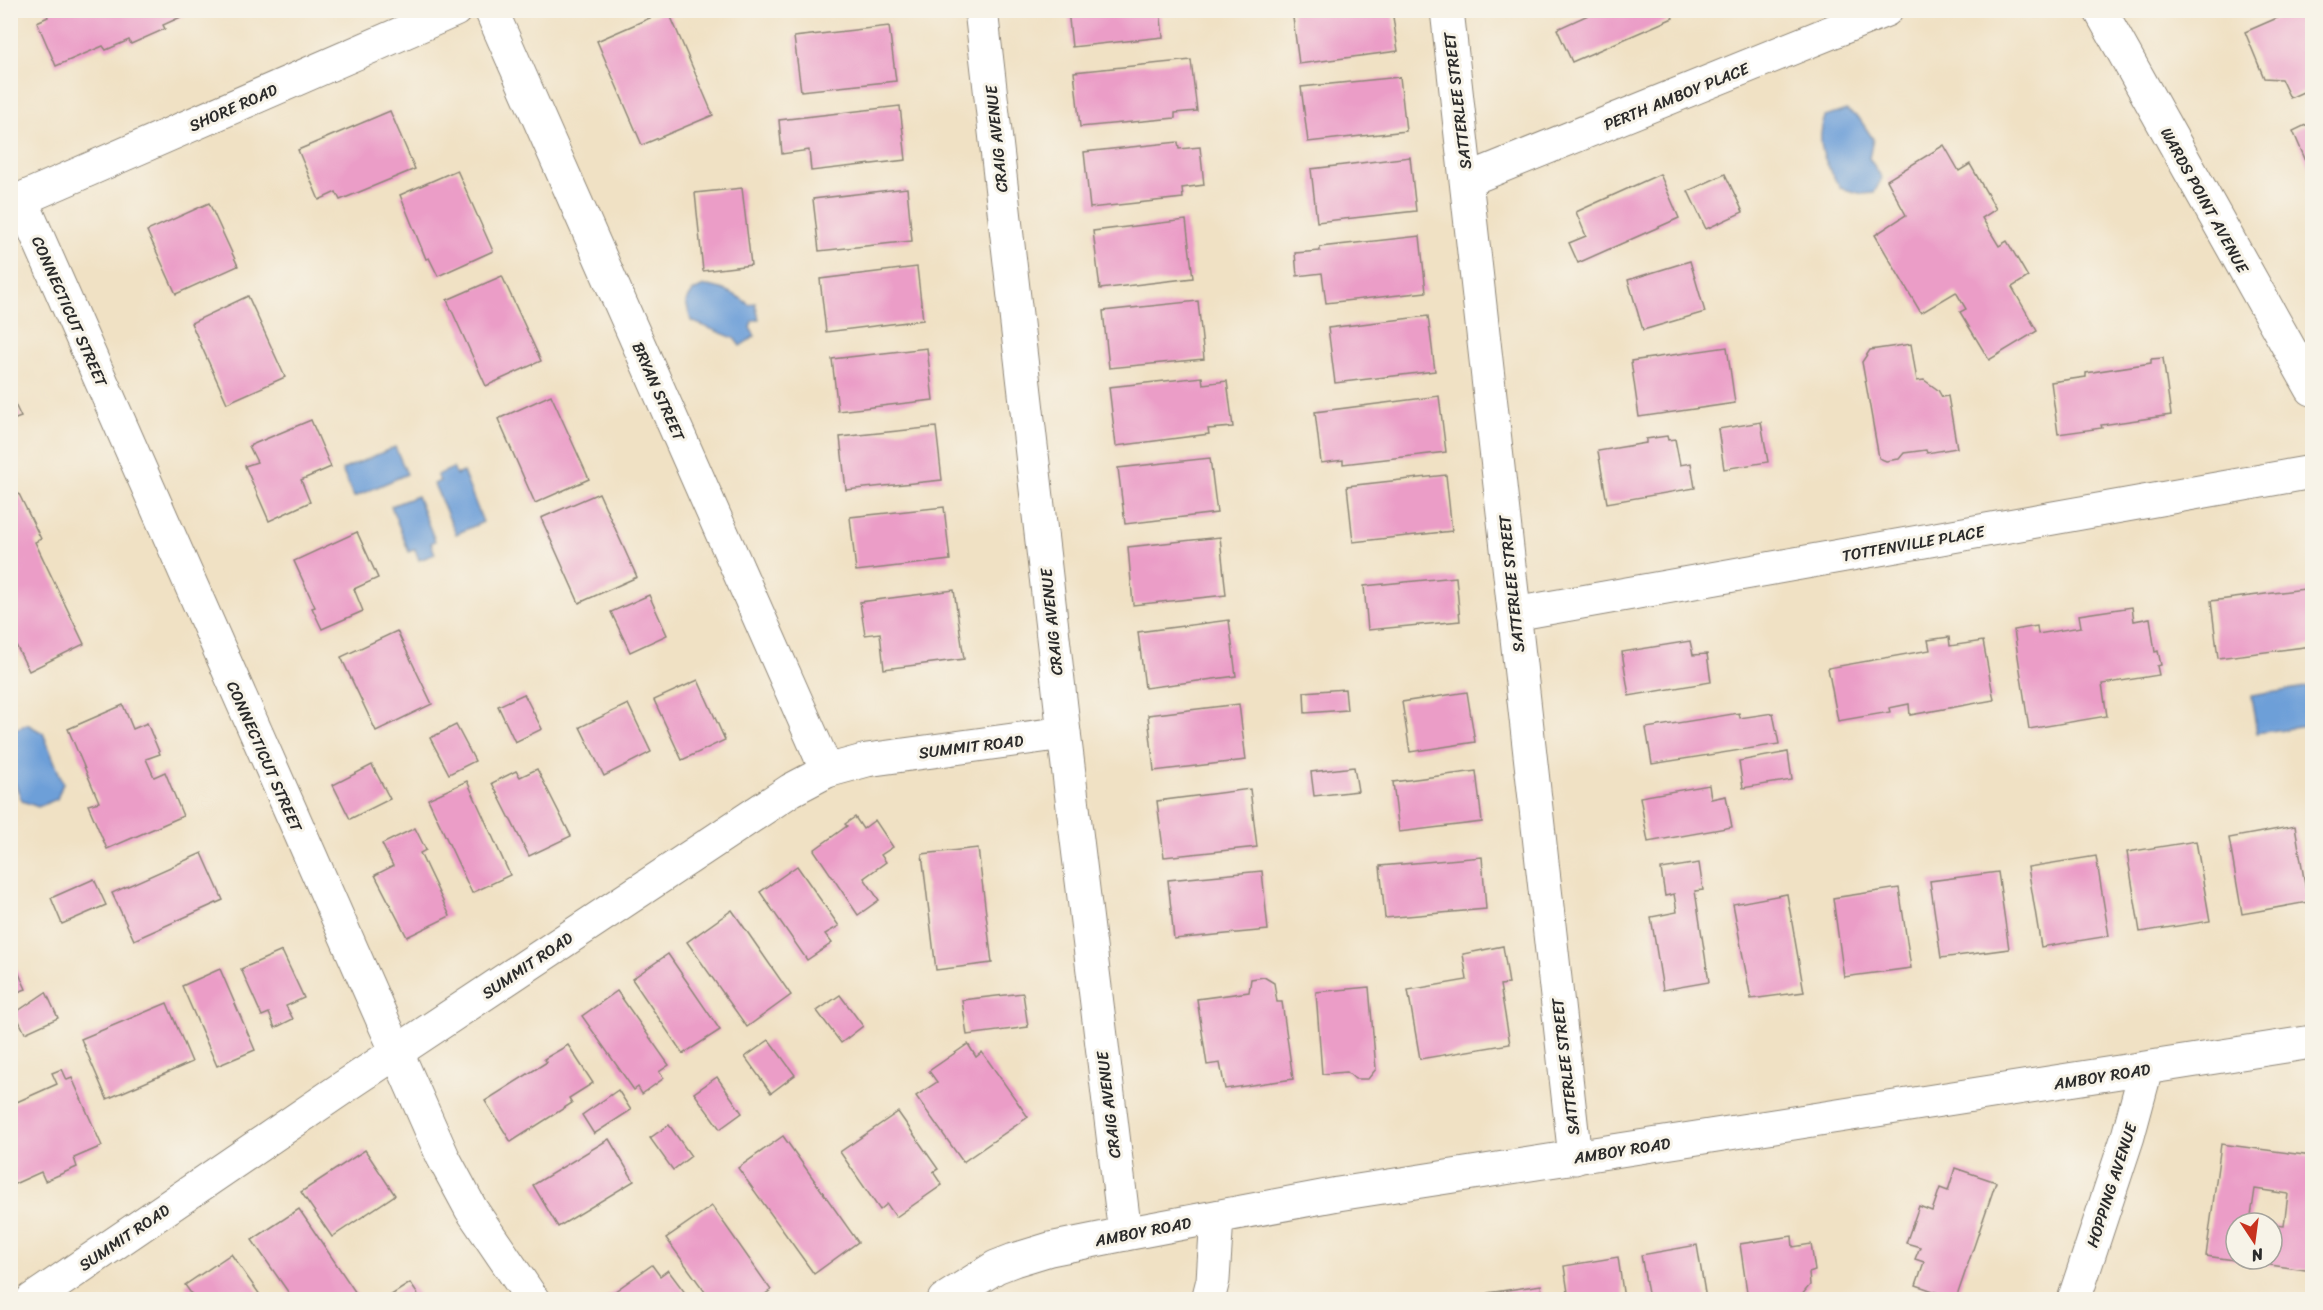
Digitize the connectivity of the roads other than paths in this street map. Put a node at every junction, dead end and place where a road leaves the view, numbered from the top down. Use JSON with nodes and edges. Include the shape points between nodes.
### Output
{"nodes":[{"id":1,"x":455,"y":10,"type":"edge"},
{"id":2,"x":491,"y":10,"type":"edge"},
{"id":3,"x":981,"y":10,"type":"edge"},
{"id":4,"x":1447,"y":10,"type":"edge"},
{"id":5,"x":1886,"y":10,"type":"edge"},
{"id":6,"x":2100,"y":10,"type":"edge"},
{"id":7,"x":1467,"y":180,"type":"junction"},
{"id":8,"x":16,"y":202,"type":"edge"},
{"id":9,"x":2313,"y":389,"type":"edge"},
{"id":10,"x":2313,"y":472,"type":"edge"},
{"id":11,"x":1514,"y":614,"type":"junction"},
{"id":12,"x":1064,"y":734,"type":"junction"},
{"id":13,"x":827,"y":771,"type":"junction"},
{"id":14,"x":2313,"y":1042,"type":"edge"},
{"id":15,"x":396,"y":1053,"type":"junction"},
{"id":16,"x":2146,"y":1069,"type":"junction"},
{"id":17,"x":1575,"y":1158,"type":"junction"},
{"id":18,"x":1217,"y":1217,"type":"junction"},
{"id":19,"x":1125,"y":1234,"type":"junction"},
{"id":20,"x":32,"y":1299,"type":"edge"},
{"id":21,"x":533,"y":1299,"type":"edge"},
{"id":22,"x":944,"y":1299,"type":"edge"},
{"id":23,"x":1208,"y":1299,"type":"edge"},
{"id":24,"x":2074,"y":1299,"type":"edge"}],
"edges":[{"from":1,"to":8,"type":"street","name":"SHORE ROAD"},
{"from":2,"to":13,"type":"street","name":"BRYAN STREET"},
{"from":3,"to":12,"type":"street","name":"CRAIG AVENUE"},
{"from":4,"to":7,"type":"street","name":"SATTERLEE STREET"},
{"from":5,"to":7,"type":"street","name":"PERTH AMBOY PLACE"},
{"from":6,"to":9,"type":"street","name":"WARDS POINT AVENUE"},
{"from":7,"to":11,"type":"street","name":"SATTERLEE STREET"},
{"from":8,"to":15,"type":"street","name":"CONNECTICUT STREET"},
{"from":10,"to":11,"type":"street","name":"TOTTENVILLE PLACE"},
{"from":11,"to":17,"type":"street","name":"SATTERLEE STREET"},
{"from":12,"to":13,"type":"street","name":"SUMMIT ROAD","via":[[867,760]]},
{"from":12,"to":19,"type":"street","name":"CRAIG AVENUE"},
{"from":13,"to":15,"type":"street","name":"SUMMIT ROAD","via":[[770,803]]},
{"from":14,"to":16,"type":"street","name":"AMBOY ROAD"},
{"from":15,"to":20,"type":"street","name":"SUMMIT ROAD"},
{"from":15,"to":21,"type":"street","name":"CONNECTICUT STREET","via":[[455,1181]]},
{"from":16,"to":17,"type":"street","name":"AMBOY ROAD"},
{"from":16,"to":24,"type":"street","name":"HOPPING AVENUE"},
{"from":17,"to":18,"type":"street","name":"AMBOY ROAD","via":[[1338,1194]]},
{"from":18,"to":19,"type":"street","name":"AMBOY ROAD"},
{"from":18,"to":23,"type":"street"},
{"from":19,"to":22,"type":"street","name":"AMBOY ROAD","via":[[1023,1257],[996,1267]]}]}
